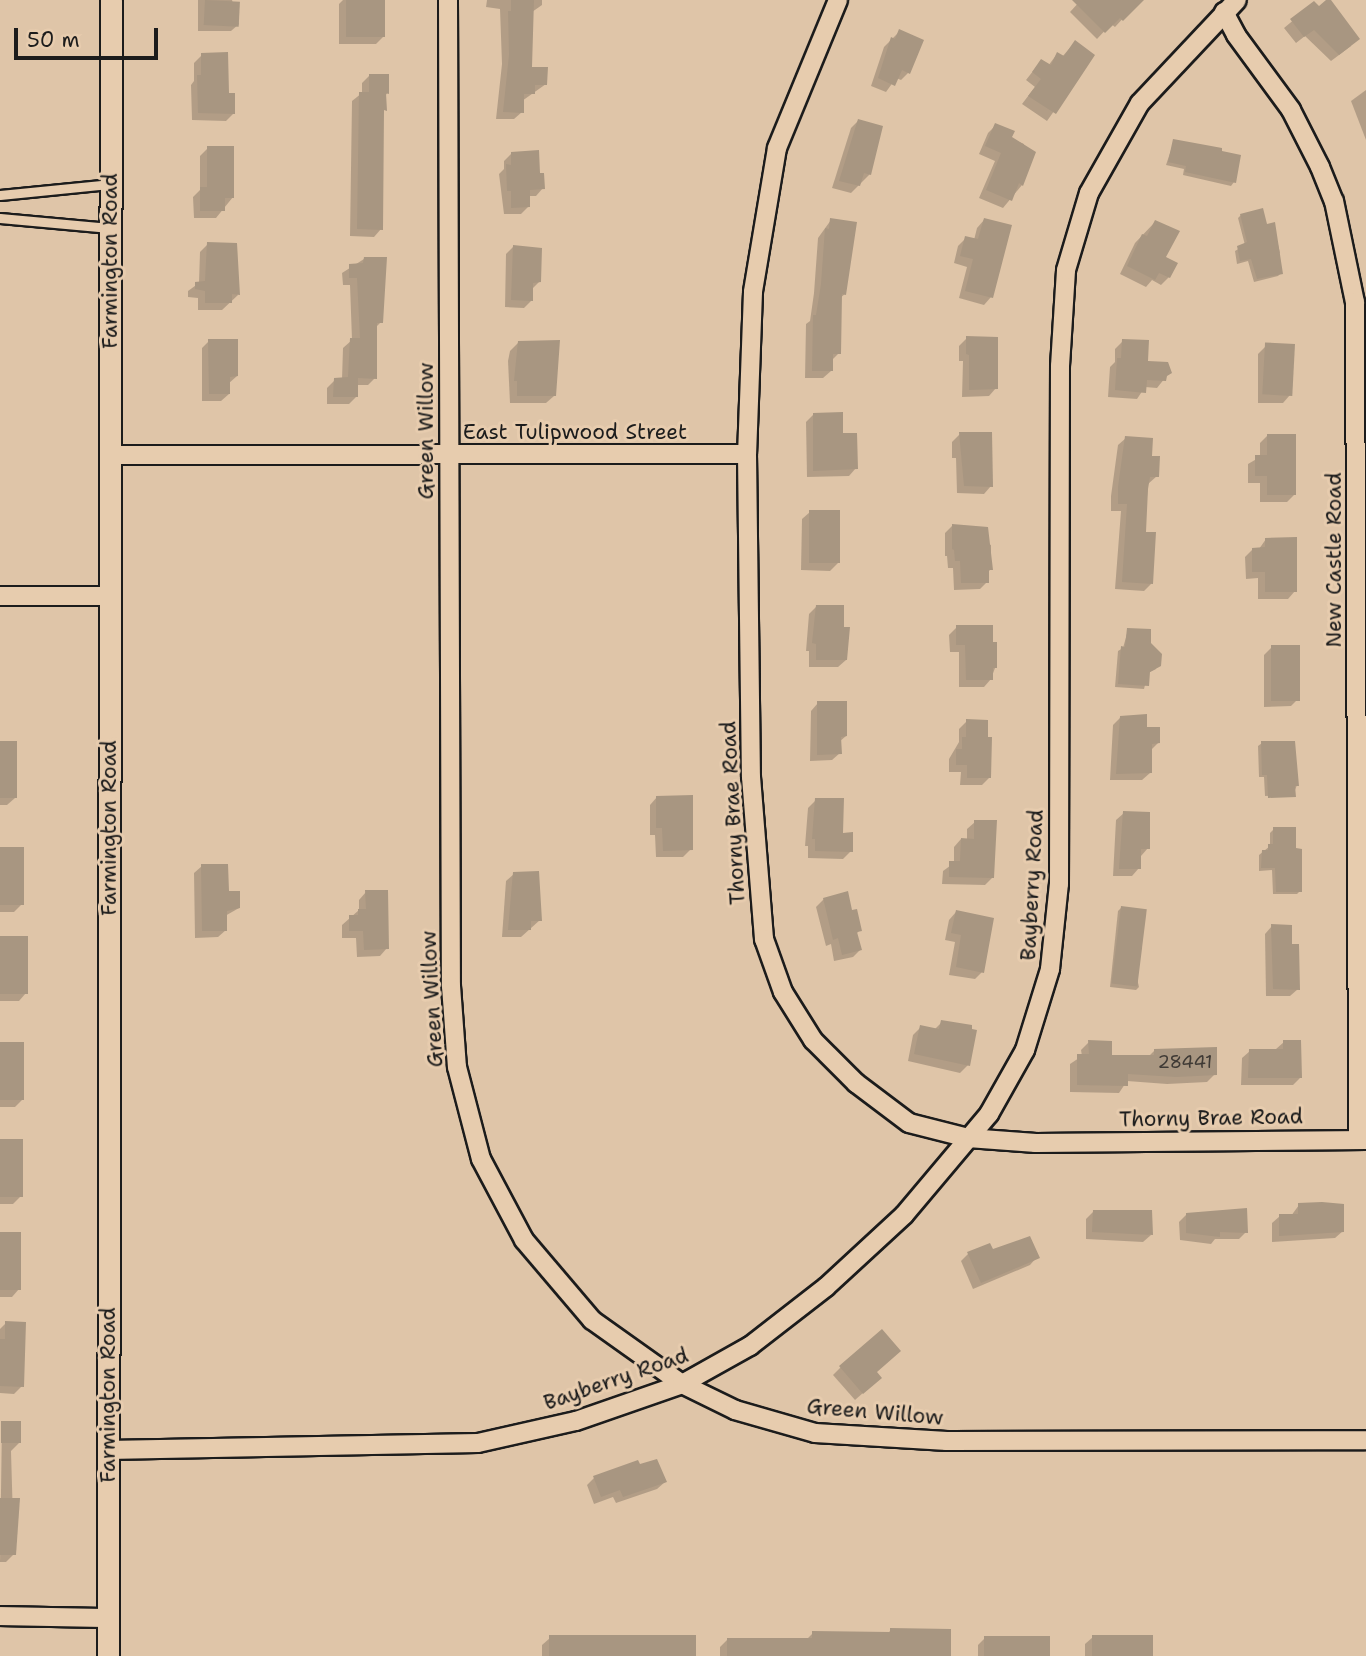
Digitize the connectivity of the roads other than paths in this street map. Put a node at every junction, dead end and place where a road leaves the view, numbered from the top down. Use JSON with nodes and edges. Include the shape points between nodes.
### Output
{"nodes":[{"id":1,"x":111,"y":0,"type":"edge"},
{"id":2,"x":448,"y":0,"type":"edge"},
{"id":3,"x":838,"y":0,"type":"edge"},
{"id":4,"x":1231,"y":6,"type":"edge"},
{"id":5,"x":111,"y":184,"type":"junction"},
{"id":6,"x":0,"y":195,"type":"edge"},
{"id":7,"x":0,"y":218,"type":"edge"},
{"id":8,"x":110,"y":228,"type":"junction"},
{"id":9,"x":109,"y":454,"type":"junction"},
{"id":10,"x":747,"y":454,"type":"junction"},
{"id":11,"x":449,"y":455,"type":"junction"},
{"id":12,"x":0,"y":596,"type":"edge"},
{"id":13,"x":110,"y":596,"type":"junction"},
{"id":14,"x":968,"y":1138,"type":"junction"},
{"id":15,"x":1362,"y":1140,"type":"edge"},
{"id":16,"x":682,"y":1384,"type":"junction"},
{"id":17,"x":1366,"y":1440,"type":"edge"},
{"id":18,"x":107,"y":1450,"type":"junction"},
{"id":19,"x":0,"y":1616,"type":"edge"},
{"id":20,"x":108,"y":1618,"type":"junction"},
{"id":21,"x":108,"y":1656,"type":"edge"}],
"edges":[{"from":1,"to":5,"type":"street","name":"Farmington Road"},
{"from":2,"to":11,"type":"street","name":"Green Willow"},
{"from":3,"to":10,"type":"street","name":"Thorny Brae Road","via":[[777,149],[753,292]]},
{"from":4,"to":14,"type":"street","name":"Bayberry Road","via":[[1140,103],[1089,193],[1066,270],[1060,366],[1059,878],[1051,967],[1025,1050],[989,1114]]},
{"from":4,"to":15,"type":"street","name":"New Castle Road","via":[[1236,35],[1291,110],[1320,167],[1334,201],[1355,302]]},
{"from":5,"to":6,"type":"lane"},
{"from":5,"to":8,"type":"street","name":"Farmington Road"},
{"from":7,"to":8,"type":"lane"},
{"from":8,"to":9,"type":"street","name":"Farmington Road"},
{"from":9,"to":11,"type":"street","name":"East Tulipwood Street"},
{"from":9,"to":13,"type":"street","name":"Farmington Road"},
{"from":10,"to":11,"type":"street","name":"East Tulipwood Street"},
{"from":10,"to":14,"type":"street","name":"Thorny Brae Road","via":[[751,777],[764,939],[783,992],[813,1040],[856,1083],[909,1123]]},
{"from":11,"to":16,"type":"street","name":"Green Willow","via":[[451,975],[457,1067],[481,1159],[524,1240],[592,1320]]},
{"from":12,"to":13,"type":"street"},
{"from":13,"to":18,"type":"street","name":"Farmington Road"},
{"from":14,"to":15,"type":"street","name":"Thorny Brae Road","via":[[1036,1143]]},
{"from":14,"to":16,"type":"street","name":"Bayberry Road","via":[[904,1215],[826,1287],[750,1346]]},
{"from":16,"to":17,"type":"street","name":"Green Willow","via":[[735,1410],[815,1433],[947,1441]]},
{"from":16,"to":18,"type":"street","name":"Bayberry Road","via":[[576,1421],[478,1443]]},
{"from":18,"to":20,"type":"street","name":"Farmington Road"},
{"from":19,"to":20,"type":"street"},
{"from":20,"to":21,"type":"street","name":"Farmington Road"}]}
